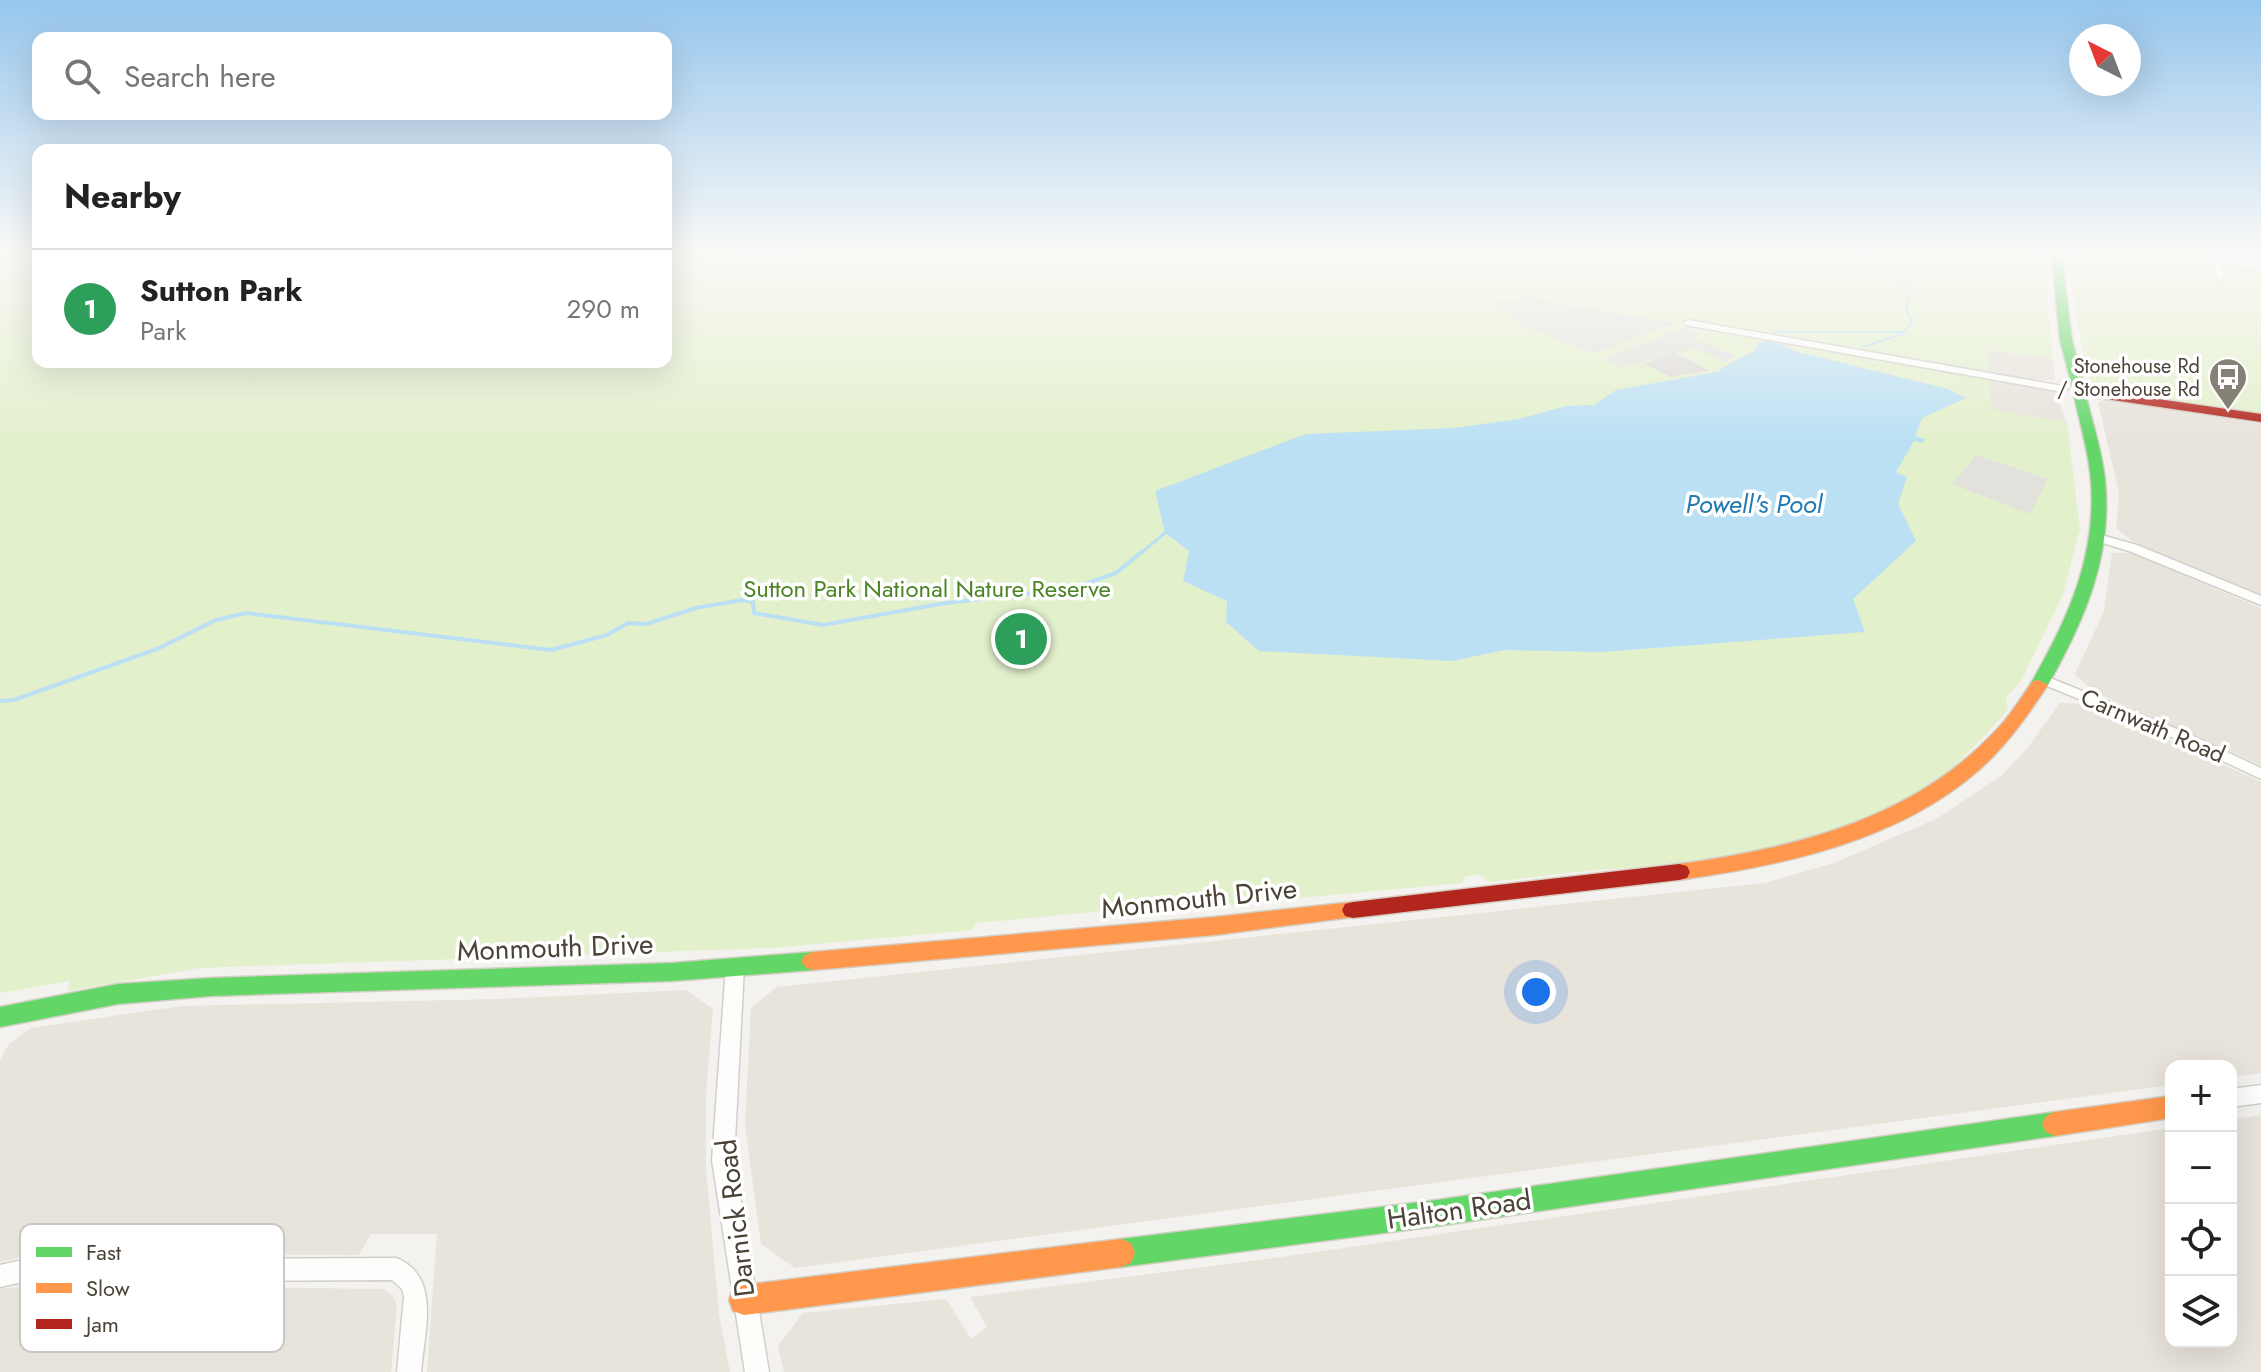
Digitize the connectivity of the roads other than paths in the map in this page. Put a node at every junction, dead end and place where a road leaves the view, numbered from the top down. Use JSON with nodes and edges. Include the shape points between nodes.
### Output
{"nodes":[{"id":1,"x":2063,"y":315,"type":"edge"},
{"id":2,"x":1688,"y":323,"type":"dead end"},
{"id":3,"x":2079,"y":391,"type":"junction"},
{"id":4,"x":2261,"y":418,"type":"edge"},
{"id":5,"x":2094,"y":537,"type":"junction"},
{"id":6,"x":2261,"y":601,"type":"edge"},
{"id":7,"x":2045,"y":680,"type":"junction"},
{"id":8,"x":2261,"y":774,"type":"edge"},
{"id":9,"x":735,"y":967,"type":"junction"},
{"id":10,"x":3,"y":1020,"type":"edge"},
{"id":11,"x":2261,"y":1094,"type":"edge"},
{"id":12,"x":2237,"y":1097,"type":"edge"},
{"id":13,"x":2165,"y":1108,"type":"edge"},
{"id":14,"x":284,"y":1270,"type":"edge"},
{"id":15,"x":20,"y":1272,"type":"edge"},
{"id":16,"x":0,"y":1276,"type":"edge"},
{"id":17,"x":744,"y":1300,"type":"junction"},
{"id":18,"x":409,"y":1372,"type":"edge"},
{"id":19,"x":757,"y":1372,"type":"edge"}],
"edges":[{"from":1,"to":3,"type":"street","name":"Monmouth Drive"},
{"from":2,"to":3,"type":"street"},
{"from":3,"to":4,"type":"street"},
{"from":3,"to":5,"type":"street","name":"Monmouth Drive","via":[[2099,487]]},
{"from":5,"to":6,"type":"street"},
{"from":5,"to":7,"type":"street","name":"Monmouth Drive","via":[[2083,604]]},
{"from":7,"to":8,"type":"street","name":"Carnwath Road"},
{"from":7,"to":9,"type":"street","name":"Monmouth Drive","via":[[1998,745],[1948,786],[1836,840],[1751,864],[1215,926]]},
{"from":9,"to":10,"type":"street","name":"Monmouth Drive","via":[[211,987],[118,994]]},
{"from":9,"to":17,"type":"street","name":"Darnick Road","via":[[723,1160]]},
{"from":11,"to":12,"type":"street"},
{"from":13,"to":17,"type":"street","name":"Halton Road","via":[[1430,1214]]},
{"from":14,"to":18,"type":"street","via":[[396,1269],[411,1282],[416,1297]]},
{"from":15,"to":16,"type":"street"},
{"from":17,"to":19,"type":"street","name":"Darnick Road"}]}
